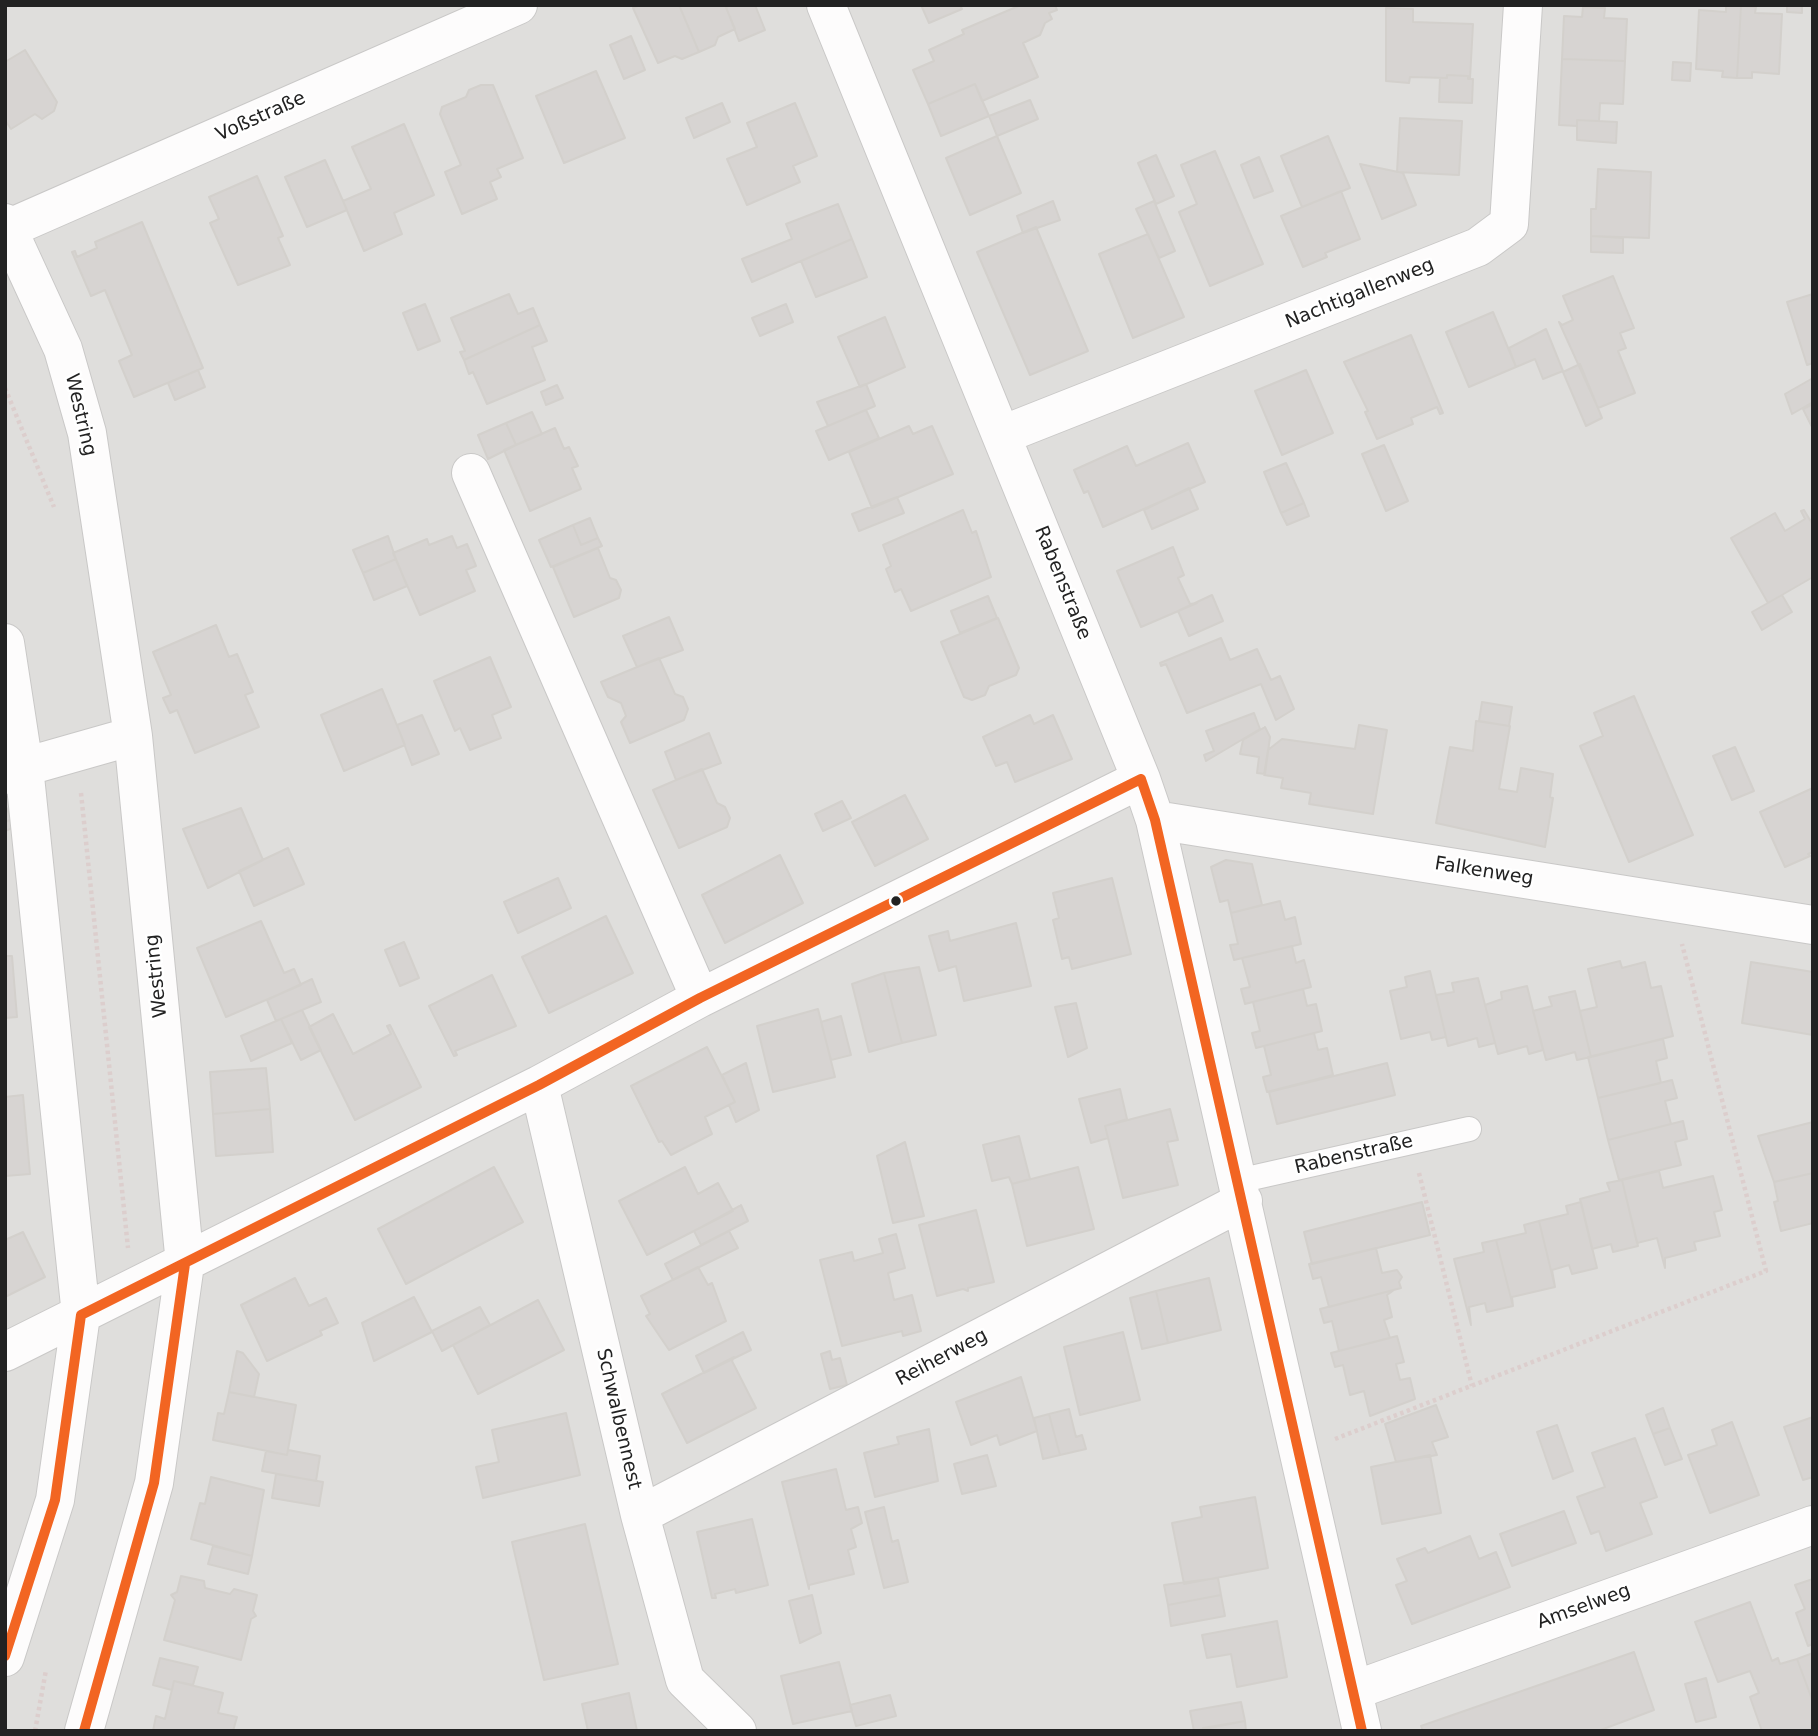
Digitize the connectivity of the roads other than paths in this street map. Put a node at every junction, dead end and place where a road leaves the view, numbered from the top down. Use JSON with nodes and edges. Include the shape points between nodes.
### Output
{"nodes":[{"id":1,"x":518,"y":5,"type":"edge"},
{"id":2,"x":826,"y":5,"type":"edge"},
{"id":3,"x":1523,"y":5,"type":"edge"},
{"id":4,"x":6,"y":227,"type":"edge"},
{"id":5,"x":1002,"y":435,"type":"junction"},
{"id":6,"x":471,"y":473,"type":"dead end"},
{"id":7,"x":5,"y":643,"type":"edge"},
{"id":8,"x":133,"y":736,"type":"junction"},
{"id":9,"x":15,"y":771,"type":"edge"},
{"id":10,"x":1142,"y":779,"type":"junction"},
{"id":11,"x":1155,"y":820,"type":"junction"},
{"id":12,"x":1813,"y":925,"type":"edge"},
{"id":13,"x":700,"y":998,"type":"junction"},
{"id":14,"x":539,"y":1085,"type":"junction"},
{"id":15,"x":1469,"y":1129,"type":"dead end"},
{"id":16,"x":1241,"y":1191,"type":"junction"},
{"id":17,"x":185,"y":1264,"type":"junction"},
{"id":18,"x":80,"y":1315,"type":"junction"},
{"id":19,"x":5,"y":1352,"type":"edge"},
{"id":20,"x":640,"y":1515,"type":"junction"},
{"id":21,"x":1813,"y":1525,"type":"edge"},
{"id":22,"x":5,"y":1657,"type":"edge"},
{"id":23,"x":1355,"y":1690,"type":"junction"},
{"id":24,"x":84,"y":1731,"type":"edge"},
{"id":25,"x":737,"y":1731,"type":"edge"},
{"id":26,"x":1362,"y":1731,"type":"edge"}],
"edges":[{"from":1,"to":4,"type":"street","name":"Voßstraße"},
{"from":2,"to":5,"type":"street","name":"Rabenstraße"},
{"from":3,"to":5,"type":"street","name":"Nachtigallenweg","via":[[1509,224],[1478,247]]},
{"from":4,"to":8,"type":"street","name":"Westring","via":[[63,349],[86,433]]},
{"from":5,"to":10,"type":"street","name":"Rabenstraße"},
{"from":6,"to":13,"type":"street"},
{"from":7,"to":9,"type":"street"},
{"from":8,"to":9,"type":"street"},
{"from":8,"to":17,"type":"street","name":"Westring"},
{"from":9,"to":18,"type":"street"},
{"from":10,"to":11,"type":"street","name":"Rabenstraße"},
{"from":10,"to":13,"type":"street"},
{"from":11,"to":12,"type":"street","name":"Falkenweg"},
{"from":11,"to":16,"type":"street","name":"Rabenstraße"},
{"from":13,"to":14,"type":"street"},
{"from":14,"to":17,"type":"street"},
{"from":14,"to":20,"type":"street","name":"Schwalbennest"},
{"from":15,"to":16,"type":"lane","name":"Rabenstraße"},
{"from":16,"to":20,"type":"street","name":"Reiherweg"},
{"from":16,"to":23,"type":"street","name":"Rabenstraße"},
{"from":17,"to":18,"type":"street"},
{"from":17,"to":24,"type":"street","name":"Westring","via":[[154,1483]]},
{"from":18,"to":19,"type":"street"},
{"from":18,"to":22,"type":"street","via":[[55,1500]]},
{"from":20,"to":25,"type":"street","name":"Schwalbennest","via":[[685,1680]]},
{"from":21,"to":23,"type":"street","name":"Amselweg"},
{"from":23,"to":26,"type":"street","name":"Rabenstraße"}]}
